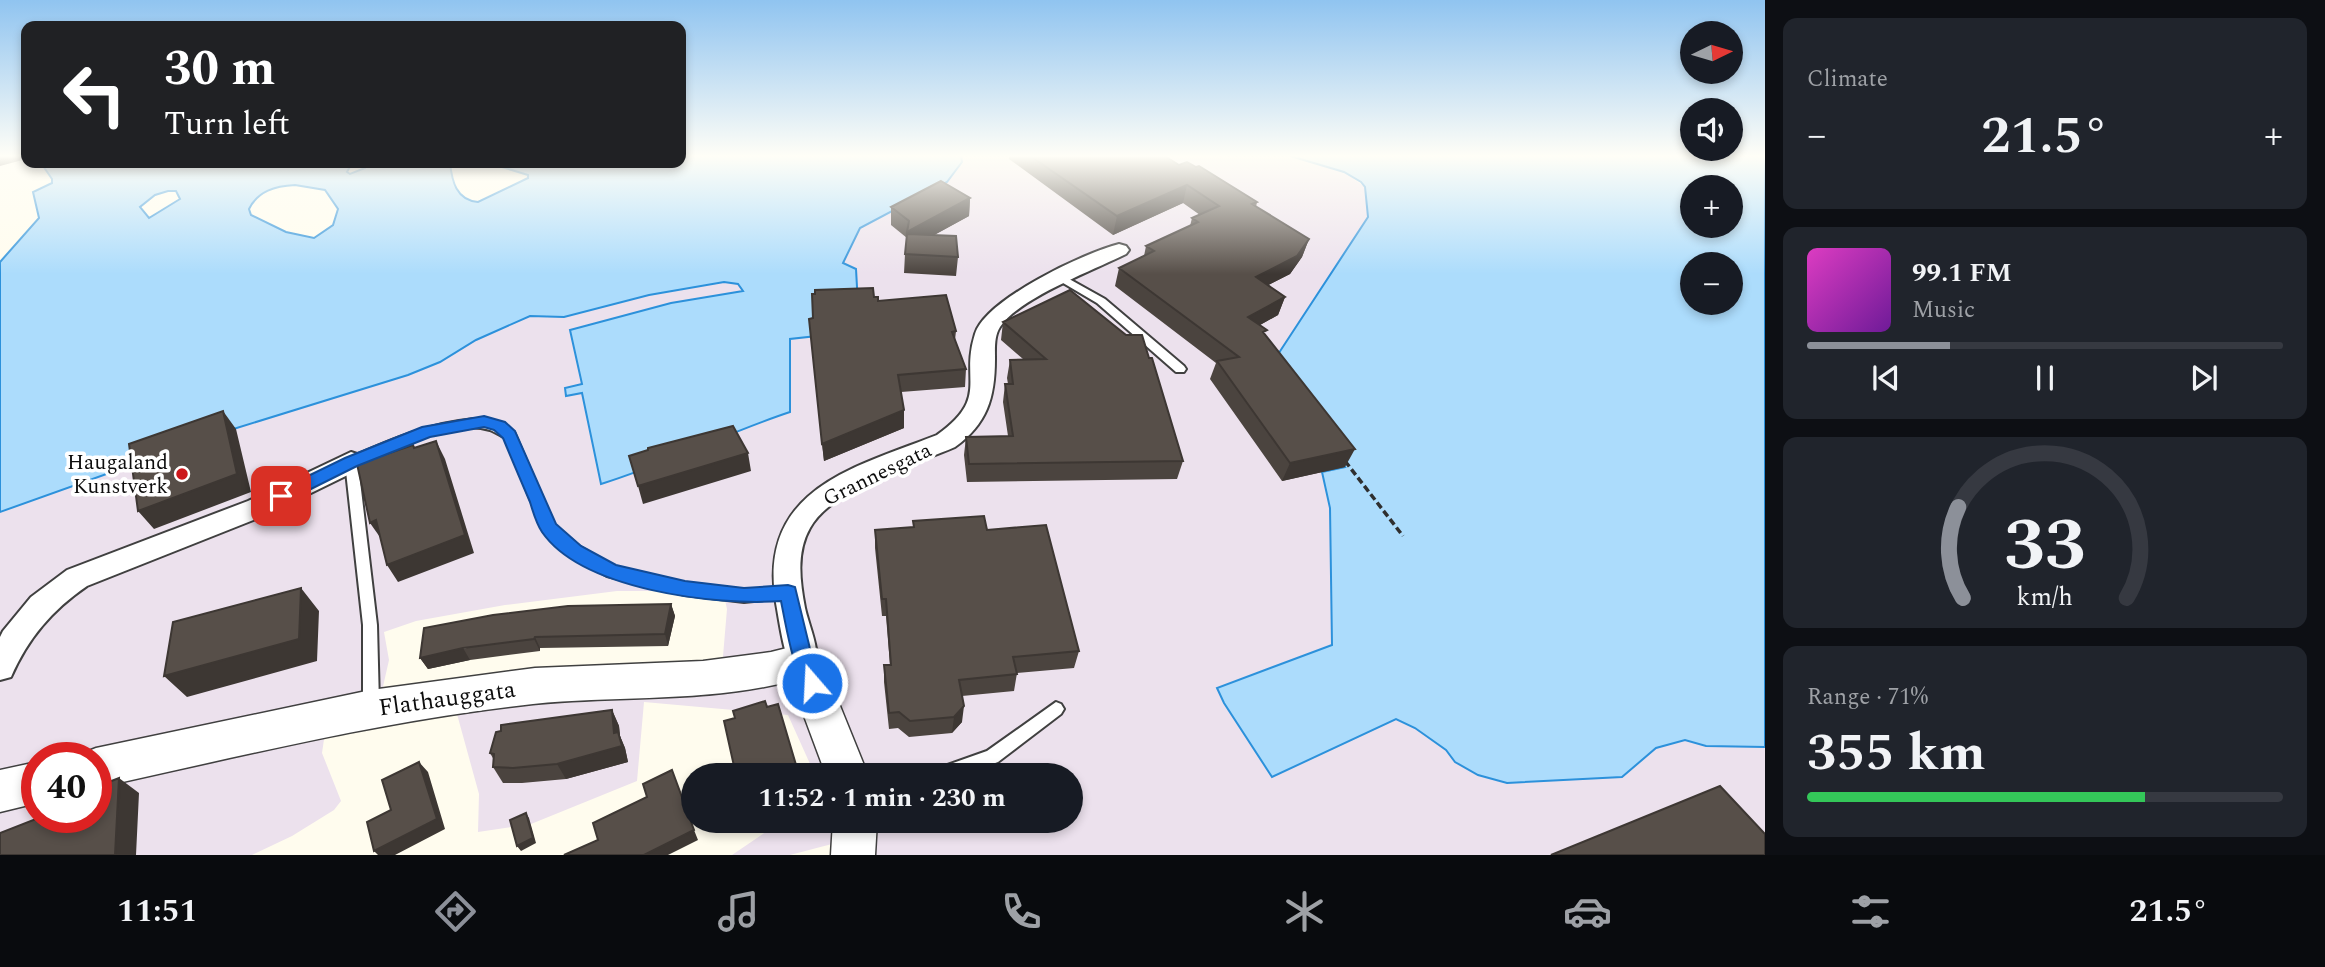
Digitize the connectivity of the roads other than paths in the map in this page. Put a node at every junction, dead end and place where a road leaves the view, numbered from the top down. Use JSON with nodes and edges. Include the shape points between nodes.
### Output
{"nodes":[{"id":1,"x":1119,"y":250,"type":"dead end"},
{"id":2,"x":1062,"y":278,"type":"junction"},
{"id":3,"x":1180,"y":369,"type":"dead end"},
{"id":4,"x":351,"y":462,"type":"junction"},
{"id":5,"x":788,"y":593,"type":"junction"},
{"id":6,"x":803,"y":661,"type":"junction"},
{"id":7,"x":0,"y":667,"type":"edge"},
{"id":8,"x":372,"y":708,"type":"junction"},
{"id":9,"x":1056,"y":709,"type":"dead end"},
{"id":10,"x":842,"y":763,"type":"edge"},
{"id":11,"x":975,"y":763,"type":"edge"},
{"id":12,"x":112,"y":765,"type":"edge"},
{"id":13,"x":21,"y":786,"type":"edge"},
{"id":14,"x":0,"y":791,"type":"edge"},
{"id":15,"x":854,"y":833,"type":"edge"},
{"id":16,"x":853,"y":855,"type":"edge"}],
"edges":[{"from":1,"to":2,"type":"street","name":"Grannesgata"},
{"from":2,"to":3,"type":"lane","via":[[1101,301]]},
{"from":2,"to":5,"type":"street","name":"Grannesgata","via":[[1017,302],[992,323],[984,337],[980,405],[972,421],[946,441],[821,498],[804,514],[792,536],[787,560]]},
{"from":4,"to":5,"type":"lane","via":[[428,432],[484,422],[499,426],[510,435],[549,528],[575,551],[612,572],[685,589],[744,596]]},
{"from":4,"to":7,"type":"street","via":[[257,508],[57,590],[14,639]]},
{"from":4,"to":8,"type":"lane","via":[[370,625]]},
{"from":5,"to":6,"type":"street","name":"Grannesgata"},
{"from":6,"to":8,"type":"street","name":"Flathauggata","via":[[703,679],[535,686]]},
{"from":6,"to":10,"type":"street","name":"Grannesgata"},
{"from":8,"to":12,"type":"street","name":"Flathauggata"},
{"from":9,"to":11,"type":"lane","via":[[992,757]]},
{"from":13,"to":14,"type":"street"},
{"from":15,"to":16,"type":"street"}]}
